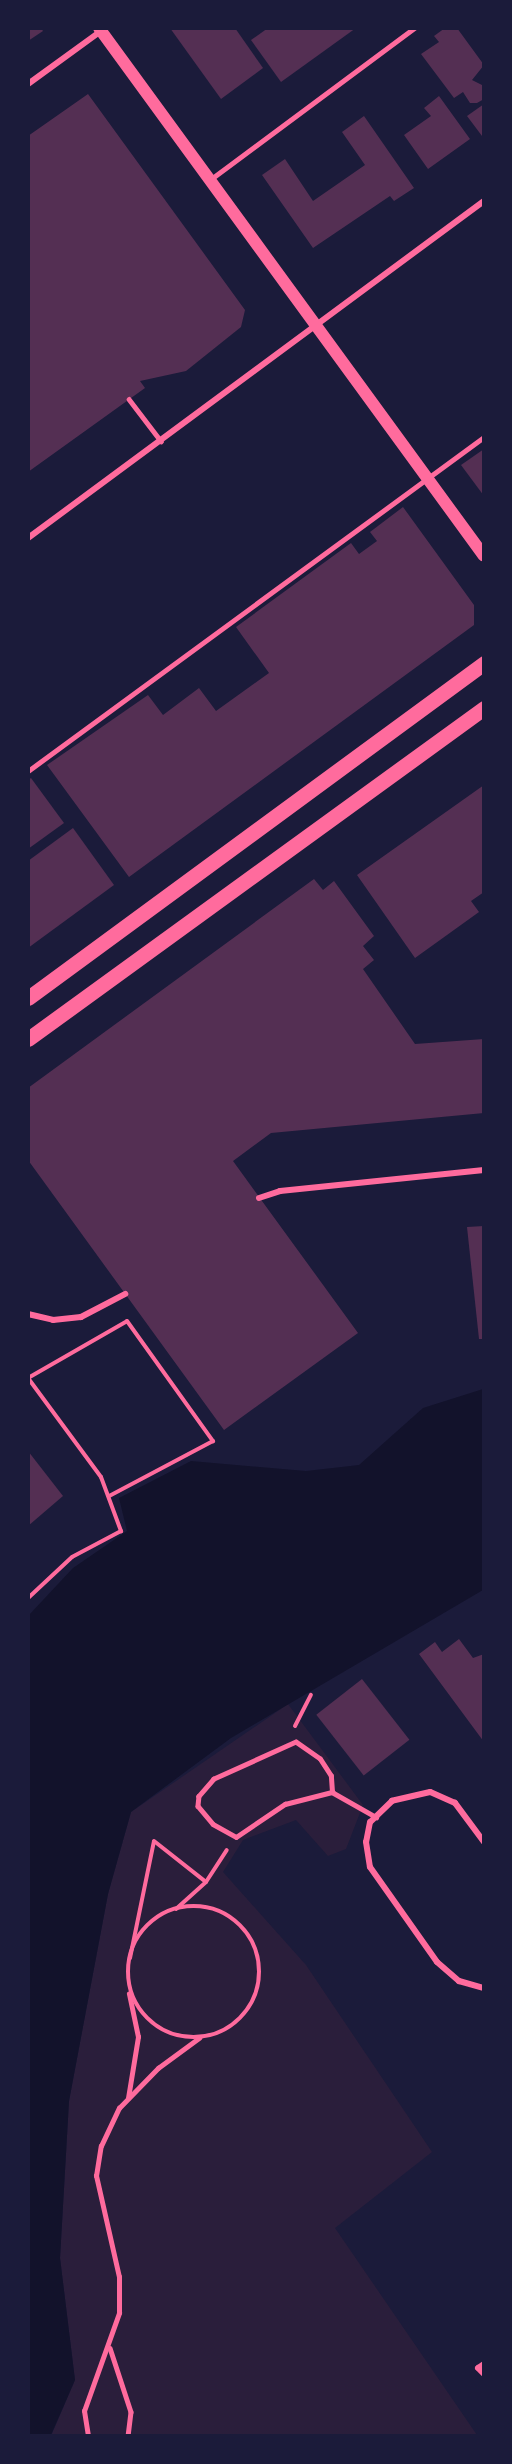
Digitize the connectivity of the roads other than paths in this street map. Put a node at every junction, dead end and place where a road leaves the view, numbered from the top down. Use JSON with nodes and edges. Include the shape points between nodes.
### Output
{"nodes":[{"id":1,"x":414,"y":28,"type":"edge"},
{"id":2,"x":100,"y":30,"type":"edge"},
{"id":3,"x":28,"y":84,"type":"edge"},
{"id":4,"x":209,"y":180,"type":"junction"},
{"id":5,"x":483,"y":201,"type":"edge"},
{"id":6,"x":315,"y":326,"type":"junction"},
{"id":7,"x":129,"y":399,"type":"dead end"},
{"id":8,"x":483,"y":438,"type":"edge"},
{"id":9,"x":161,"y":441,"type":"junction"},
{"id":10,"x":427,"y":479,"type":"junction"},
{"id":11,"x":28,"y":538,"type":"edge"},
{"id":12,"x":483,"y":556,"type":"edge"},
{"id":13,"x":483,"y":663,"type":"edge"},
{"id":14,"x":483,"y":708,"type":"edge"},
{"id":15,"x":28,"y":771,"type":"edge"},
{"id":16,"x":28,"y":998,"type":"edge"},
{"id":17,"x":28,"y":1039,"type":"edge"},
{"id":18,"x":483,"y":1170,"type":"edge"},
{"id":19,"x":260,"y":1198,"type":"dead end"},
{"id":20,"x":125,"y":1294,"type":"dead end"},
{"id":21,"x":28,"y":1314,"type":"edge"},
{"id":22,"x":332,"y":1792,"type":"junction"},
{"id":23,"x":376,"y":1817,"type":"junction"},
{"id":24,"x":483,"y":1842,"type":"edge"},
{"id":25,"x":483,"y":1988,"type":"edge"},
{"id":26,"x":129,"y":1991,"type":"junction"},
{"id":27,"x":200,"y":2038,"type":"junction"},
{"id":28,"x":128,"y":2100,"type":"junction"},
{"id":29,"x":110,"y":2348,"type":"junction"},
{"id":30,"x":483,"y":2364,"type":"edge"},
{"id":31,"x":483,"y":2374,"type":"edge"},
{"id":32,"x":88,"y":2436,"type":"edge"},
{"id":33,"x":129,"y":2436,"type":"edge"}],
"edges":[{"from":1,"to":4,"type":"lane"},
{"from":2,"to":3,"type":"street"},
{"from":2,"to":4,"type":"main road"},
{"from":4,"to":6,"type":"main road"},
{"from":5,"to":6,"type":"street"},
{"from":6,"to":9,"type":"street"},
{"from":6,"to":10,"type":"main road"},
{"from":7,"to":9,"type":"lane"},
{"from":8,"to":10,"type":"lane"},
{"from":9,"to":11,"type":"street"},
{"from":10,"to":12,"type":"main road"},
{"from":10,"to":15,"type":"lane"},
{"from":13,"to":16,"type":"main road"},
{"from":14,"to":17,"type":"main road"},
{"from":18,"to":19,"type":"street","via":[[280,1191]]},
{"from":20,"to":21,"type":"street","via":[[81,1317],[53,1320]]},
{"from":22,"to":22,"type":"lane","via":[[331,1776],[320,1759],[291,1742],[249,1767],[214,1779],[199,1796],[205,1817],[236,1837],[285,1804]]},
{"from":22,"to":23,"type":"lane"},
{"from":23,"to":24,"type":"street","via":[[392,1801],[430,1792],[455,1803]]},
{"from":23,"to":25,"type":"street","via":[[366,1842],[370,1867],[437,1962],[459,1981]]},
{"from":26,"to":27,"type":"lane","via":[[147,2018],[164,2032]]},
{"from":26,"to":27,"type":"lane","via":[[130,1958],[152,1922],[176,1909],[213,1909],[233,1918],[258,1953],[261,1974],[245,2015],[228,2029]]},
{"from":26,"to":28,"type":"lane","via":[[138,2037]]},
{"from":27,"to":28,"type":"lane","via":[[158,2068]]},
{"from":28,"to":29,"type":"lane","via":[[101,2146],[96,2176],[119,2277],[119,2313]]},
{"from":29,"to":32,"type":"lane","via":[[84,2411]]},
{"from":29,"to":33,"type":"lane","via":[[131,2412]]},
{"from":30,"to":31,"type":"street","via":[[478,2367]]}]}
